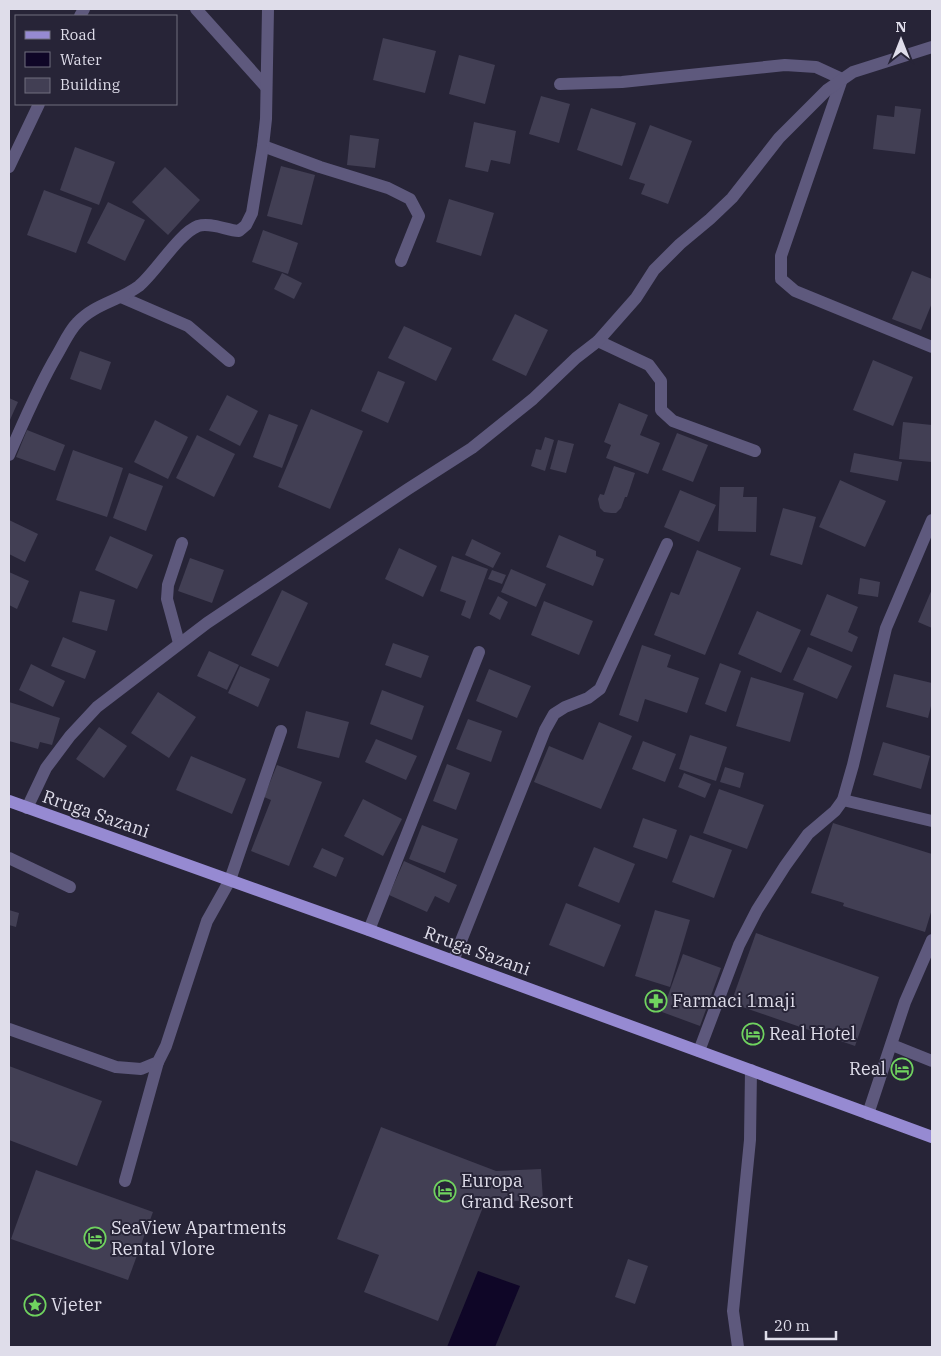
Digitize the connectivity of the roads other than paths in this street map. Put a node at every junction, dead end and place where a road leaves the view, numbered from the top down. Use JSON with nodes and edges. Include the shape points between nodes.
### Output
{"nodes":[{"id":1,"x":196,"y":9,"type":"edge"},
{"id":2,"x":268,"y":9,"type":"edge"},
{"id":3,"x":932,"y":47,"type":"edge"},
{"id":4,"x":842,"y":79,"type":"junction"},
{"id":5,"x":560,"y":84,"type":"dead end"},
{"id":6,"x":266,"y":87,"type":"junction"},
{"id":7,"x":39,"y":105,"type":"edge"},
{"id":8,"x":264,"y":146,"type":"junction"},
{"id":9,"x":9,"y":167,"type":"edge"},
{"id":10,"x":400,"y":261,"type":"dead end"},
{"id":11,"x":121,"y":297,"type":"junction"},
{"id":12,"x":598,"y":341,"type":"junction"},
{"id":13,"x":932,"y":347,"type":"edge"},
{"id":14,"x":229,"y":361,"type":"dead end"},
{"id":15,"x":755,"y":450,"type":"dead end"},
{"id":16,"x":9,"y":455,"type":"edge"},
{"id":17,"x":932,"y":520,"type":"edge"},
{"id":18,"x":182,"y":543,"type":"dead end"},
{"id":19,"x":667,"y":544,"type":"dead end"},
{"id":20,"x":179,"y":644,"type":"junction"},
{"id":21,"x":479,"y":652,"type":"dead end"},
{"id":22,"x":281,"y":731,"type":"dead end"},
{"id":23,"x":843,"y":800,"type":"junction"},
{"id":24,"x":9,"y":801,"type":"edge"},
{"id":25,"x":27,"y":808,"type":"junction"},
{"id":26,"x":932,"y":821,"type":"edge"},
{"id":27,"x":9,"y":858,"type":"edge"},
{"id":28,"x":230,"y":880,"type":"junction"},
{"id":29,"x":70,"y":887,"type":"dead end"},
{"id":30,"x":369,"y":930,"type":"junction"},
{"id":31,"x":932,"y":940,"type":"edge"},
{"id":32,"x":454,"y":961,"type":"junction"},
{"id":33,"x":9,"y":1029,"type":"edge"},
{"id":34,"x":892,"y":1044,"type":"junction"},
{"id":35,"x":699,"y":1052,"type":"junction"},
{"id":36,"x":932,"y":1061,"type":"edge"},
{"id":37,"x":158,"y":1062,"type":"junction"},
{"id":38,"x":751,"y":1070,"type":"junction"},
{"id":39,"x":868,"y":1114,"type":"junction"},
{"id":40,"x":932,"y":1137,"type":"edge"},
{"id":41,"x":125,"y":1181,"type":"dead end"},
{"id":42,"x":738,"y":1347,"type":"edge"}],
"edges":[{"from":1,"to":6,"type":"street"},
{"from":2,"to":6,"type":"street"},
{"from":3,"to":4,"type":"street","via":[[853,72]]},
{"from":4,"to":5,"type":"street","via":[[816,67],[786,65],[622,82]]},
{"from":4,"to":12,"type":"street","via":[[814,101],[779,138],[732,198],[654,270],[636,298]]},
{"from":4,"to":13,"type":"street","via":[[781,256],[781,279],[795,291]]},
{"from":6,"to":8,"type":"street"},
{"from":7,"to":9,"type":"street"},
{"from":8,"to":10,"type":"street","via":[[388,188],[410,199],[419,216]]},
{"from":8,"to":11,"type":"street","via":[[252,214],[246,225],[239,231],[198,226],[182,237],[138,286]]},
{"from":11,"to":14,"type":"street","via":[[188,326]]},
{"from":11,"to":16,"type":"street","via":[[93,309],[76,323],[40,385]]},
{"from":12,"to":15,"type":"street","via":[[649,365],[661,380],[661,410],[673,421]]},
{"from":12,"to":20,"type":"street","via":[[472,448]]},
{"from":17,"to":23,"type":"street","via":[[886,628]]},
{"from":18,"to":20,"type":"street","via":[[168,585],[167,599]]},
{"from":19,"to":32,"type":"street","via":[[600,689],[554,714],[545,730]]},
{"from":20,"to":25,"type":"street","via":[[97,707],[70,736],[46,768]]},
{"from":21,"to":30,"type":"street"},
{"from":22,"to":28,"type":"street"},
{"from":23,"to":26,"type":"street"},
{"from":23,"to":35,"type":"street","via":[[808,834],[757,910],[739,945]]},
{"from":24,"to":25,"type":"main road","name":"Rruga Sazani"},
{"from":25,"to":28,"type":"main road","name":"Rruga Sazani"},
{"from":27,"to":29,"type":"street"},
{"from":28,"to":30,"type":"main road","name":"Rruga Sazani"},
{"from":28,"to":37,"type":"street","via":[[207,921]]},
{"from":30,"to":32,"type":"main road","name":"Rruga Sazani"},
{"from":31,"to":34,"type":"street","via":[[905,1002]]},
{"from":32,"to":35,"type":"main road","name":"Rruga Sazani"},
{"from":33,"to":37,"type":"street","via":[[116,1067],[141,1069]]},
{"from":34,"to":36,"type":"street"},
{"from":34,"to":39,"type":"street"},
{"from":35,"to":38,"type":"main road","name":"Rruga Sazani"},
{"from":37,"to":41,"type":"street"},
{"from":38,"to":39,"type":"main road","name":"Rruga Sazani"},
{"from":38,"to":42,"type":"street","via":[[750,1140],[733,1311]]},
{"from":39,"to":40,"type":"main road","name":"Rruga Sazani"}]}
